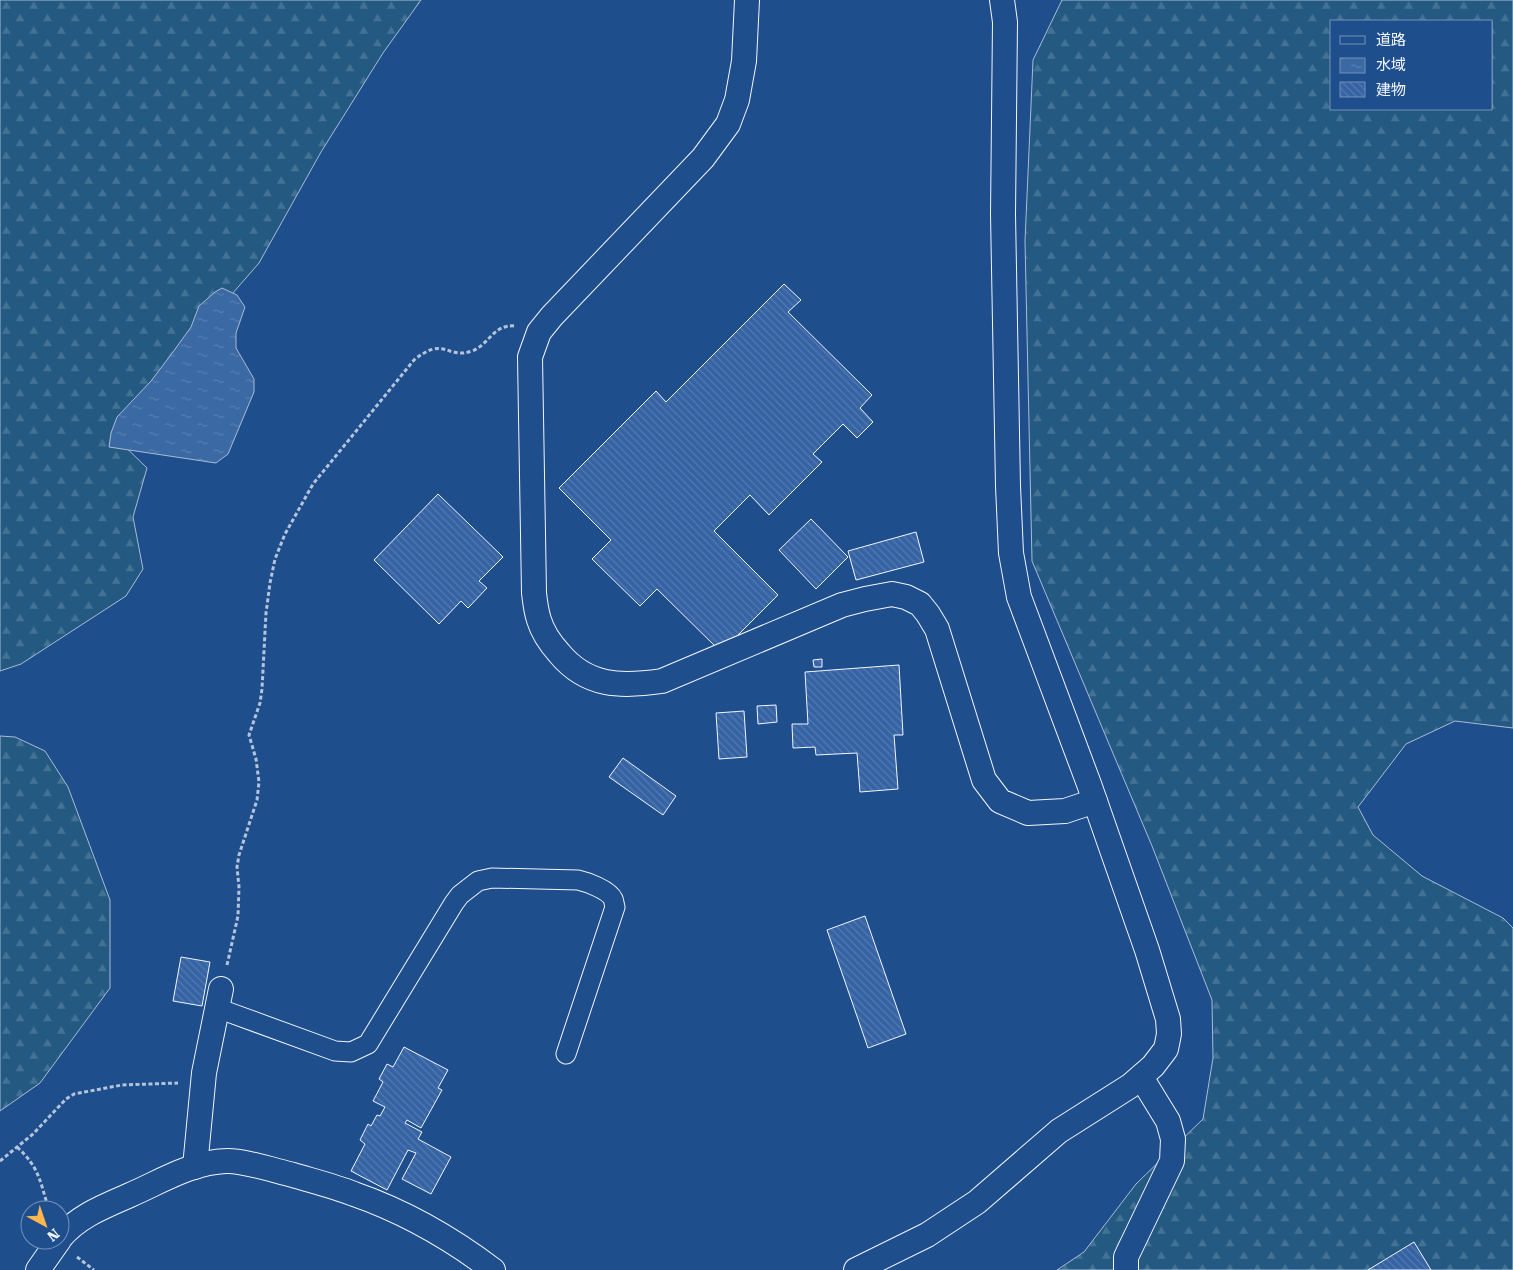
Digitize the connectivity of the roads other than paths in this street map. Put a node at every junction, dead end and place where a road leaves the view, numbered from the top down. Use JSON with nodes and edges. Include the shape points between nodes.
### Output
{"nodes":[{"id":1,"x":747,"y":0,"type":"edge"},
{"id":2,"x":1002,"y":0,"type":"edge"},
{"id":3,"x":1095,"y":801,"type":"junction"},
{"id":4,"x":219,"y":999,"type":"joint"},
{"id":5,"x":566,"y":1054,"type":"dead end"},
{"id":6,"x":1141,"y":1077,"type":"junction"},
{"id":7,"x":195,"y":1167,"type":"junction"},
{"id":8,"x":70,"y":1228,"type":"edge"},
{"id":9,"x":52,"y":1250,"type":"edge"},
{"id":10,"x":38,"y":1270,"type":"edge"},
{"id":11,"x":493,"y":1270,"type":"edge"},
{"id":12,"x":856,"y":1270,"type":"edge"},
{"id":13,"x":1126,"y":1270,"type":"edge"}],
"edges":[{"from":1,"to":3,"type":"street","via":[[744,61],[737,100],[728,124],[703,158],[552,316],[537,338],[530,357],[534,593],[545,636],[566,661],[584,675],[606,683],[634,685],[662,681],[842,605],[892,594],[906,596],[920,604],[937,629],[984,780],[1000,801],[1028,813],[1065,811]]},
{"from":2,"to":3,"type":"street","via":[[1005,22],[1003,214],[1011,553],[1019,598]]},
{"from":3,"to":6,"type":"street","via":[[1168,1019],[1166,1048]]},
{"from":4,"to":5,"type":"street","via":[[335,1051],[351,1052],[368,1044],[444,918],[468,888],[478,881],[492,878],[578,880],[610,895],[615,907]]},
{"from":4,"to":7,"type":"street","via":[[203,1082]]},
{"from":6,"to":12,"type":"street","via":[[1060,1131],[969,1207],[928,1235]]},
{"from":6,"to":13,"type":"street","via":[[1168,1121],[1173,1139],[1172,1161],[1126,1258]]},
{"from":7,"to":8,"type":"street","via":[[88,1214]]},
{"from":7,"to":11,"type":"street","via":[[228,1160],[272,1169],[355,1194],[464,1248]]},
{"from":9,"to":10,"type":"street"}]}
